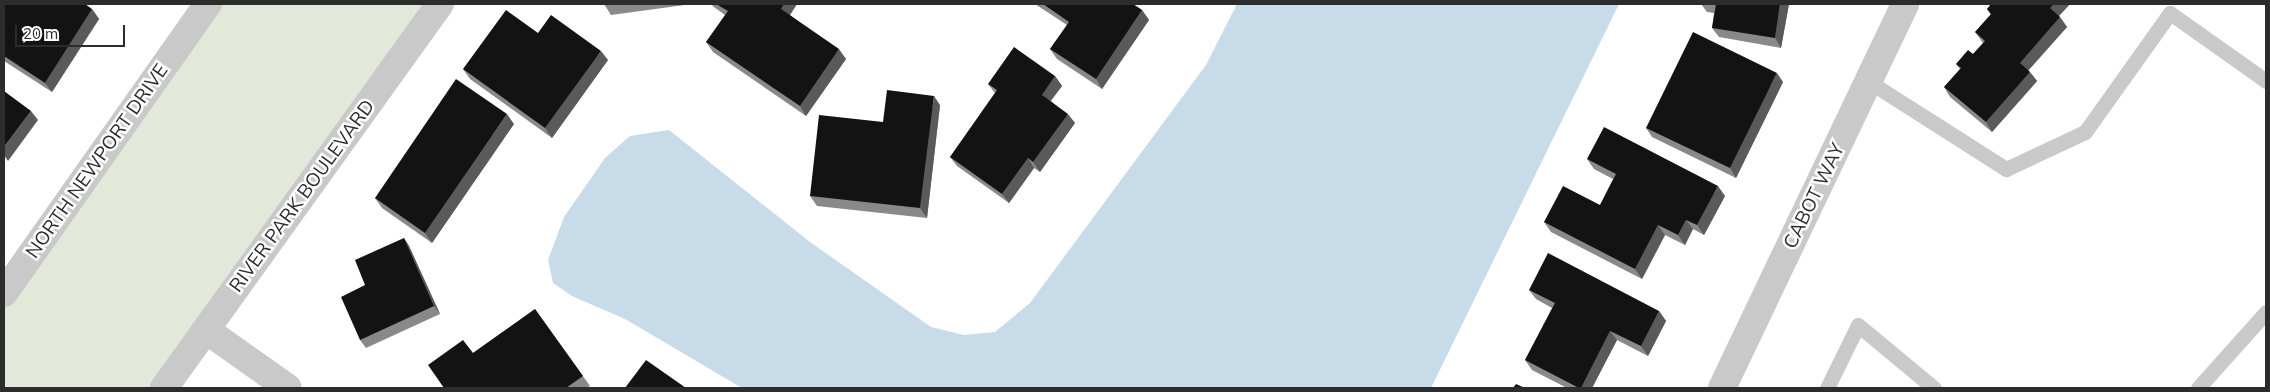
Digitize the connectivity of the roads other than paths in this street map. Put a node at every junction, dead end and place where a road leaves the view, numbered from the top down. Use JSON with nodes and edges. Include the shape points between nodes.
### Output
{"nodes":[{"id":1,"x":208,"y":4,"type":"edge"},
{"id":2,"x":440,"y":4,"type":"edge"},
{"id":3,"x":1905,"y":4,"type":"edge"},
{"id":4,"x":1868,"y":81,"type":"junction"},
{"id":5,"x":2266,"y":81,"type":"edge"},
{"id":6,"x":4,"y":293,"type":"edge"},
{"id":7,"x":2266,"y":312,"type":"edge"},
{"id":8,"x":206,"y":330,"type":"junction"},
{"id":9,"x":164,"y":388,"type":"edge"},
{"id":10,"x":288,"y":388,"type":"edge"},
{"id":11,"x":1722,"y":388,"type":"edge"},
{"id":12,"x":1827,"y":388,"type":"edge"},
{"id":13,"x":1934,"y":388,"type":"edge"},
{"id":14,"x":2198,"y":388,"type":"edge"}],
"edges":[{"from":1,"to":6,"type":"street","name":"NORTH NEWPORT DRIVE"},
{"from":2,"to":8,"type":"street","name":"RIVER PARK BOULEVARD"},
{"from":3,"to":4,"type":"street","name":"CABOT WAY"},
{"from":4,"to":5,"type":"lane","via":[[2006,170],[2085,132],[2170,13]]},
{"from":4,"to":11,"type":"street","name":"CABOT WAY"},
{"from":7,"to":14,"type":"lane"},
{"from":8,"to":9,"type":"street","name":"RIVER PARK BOULEVARD"},
{"from":8,"to":10,"type":"street"},
{"from":12,"to":13,"type":"lane","via":[[1858,325]]}]}
